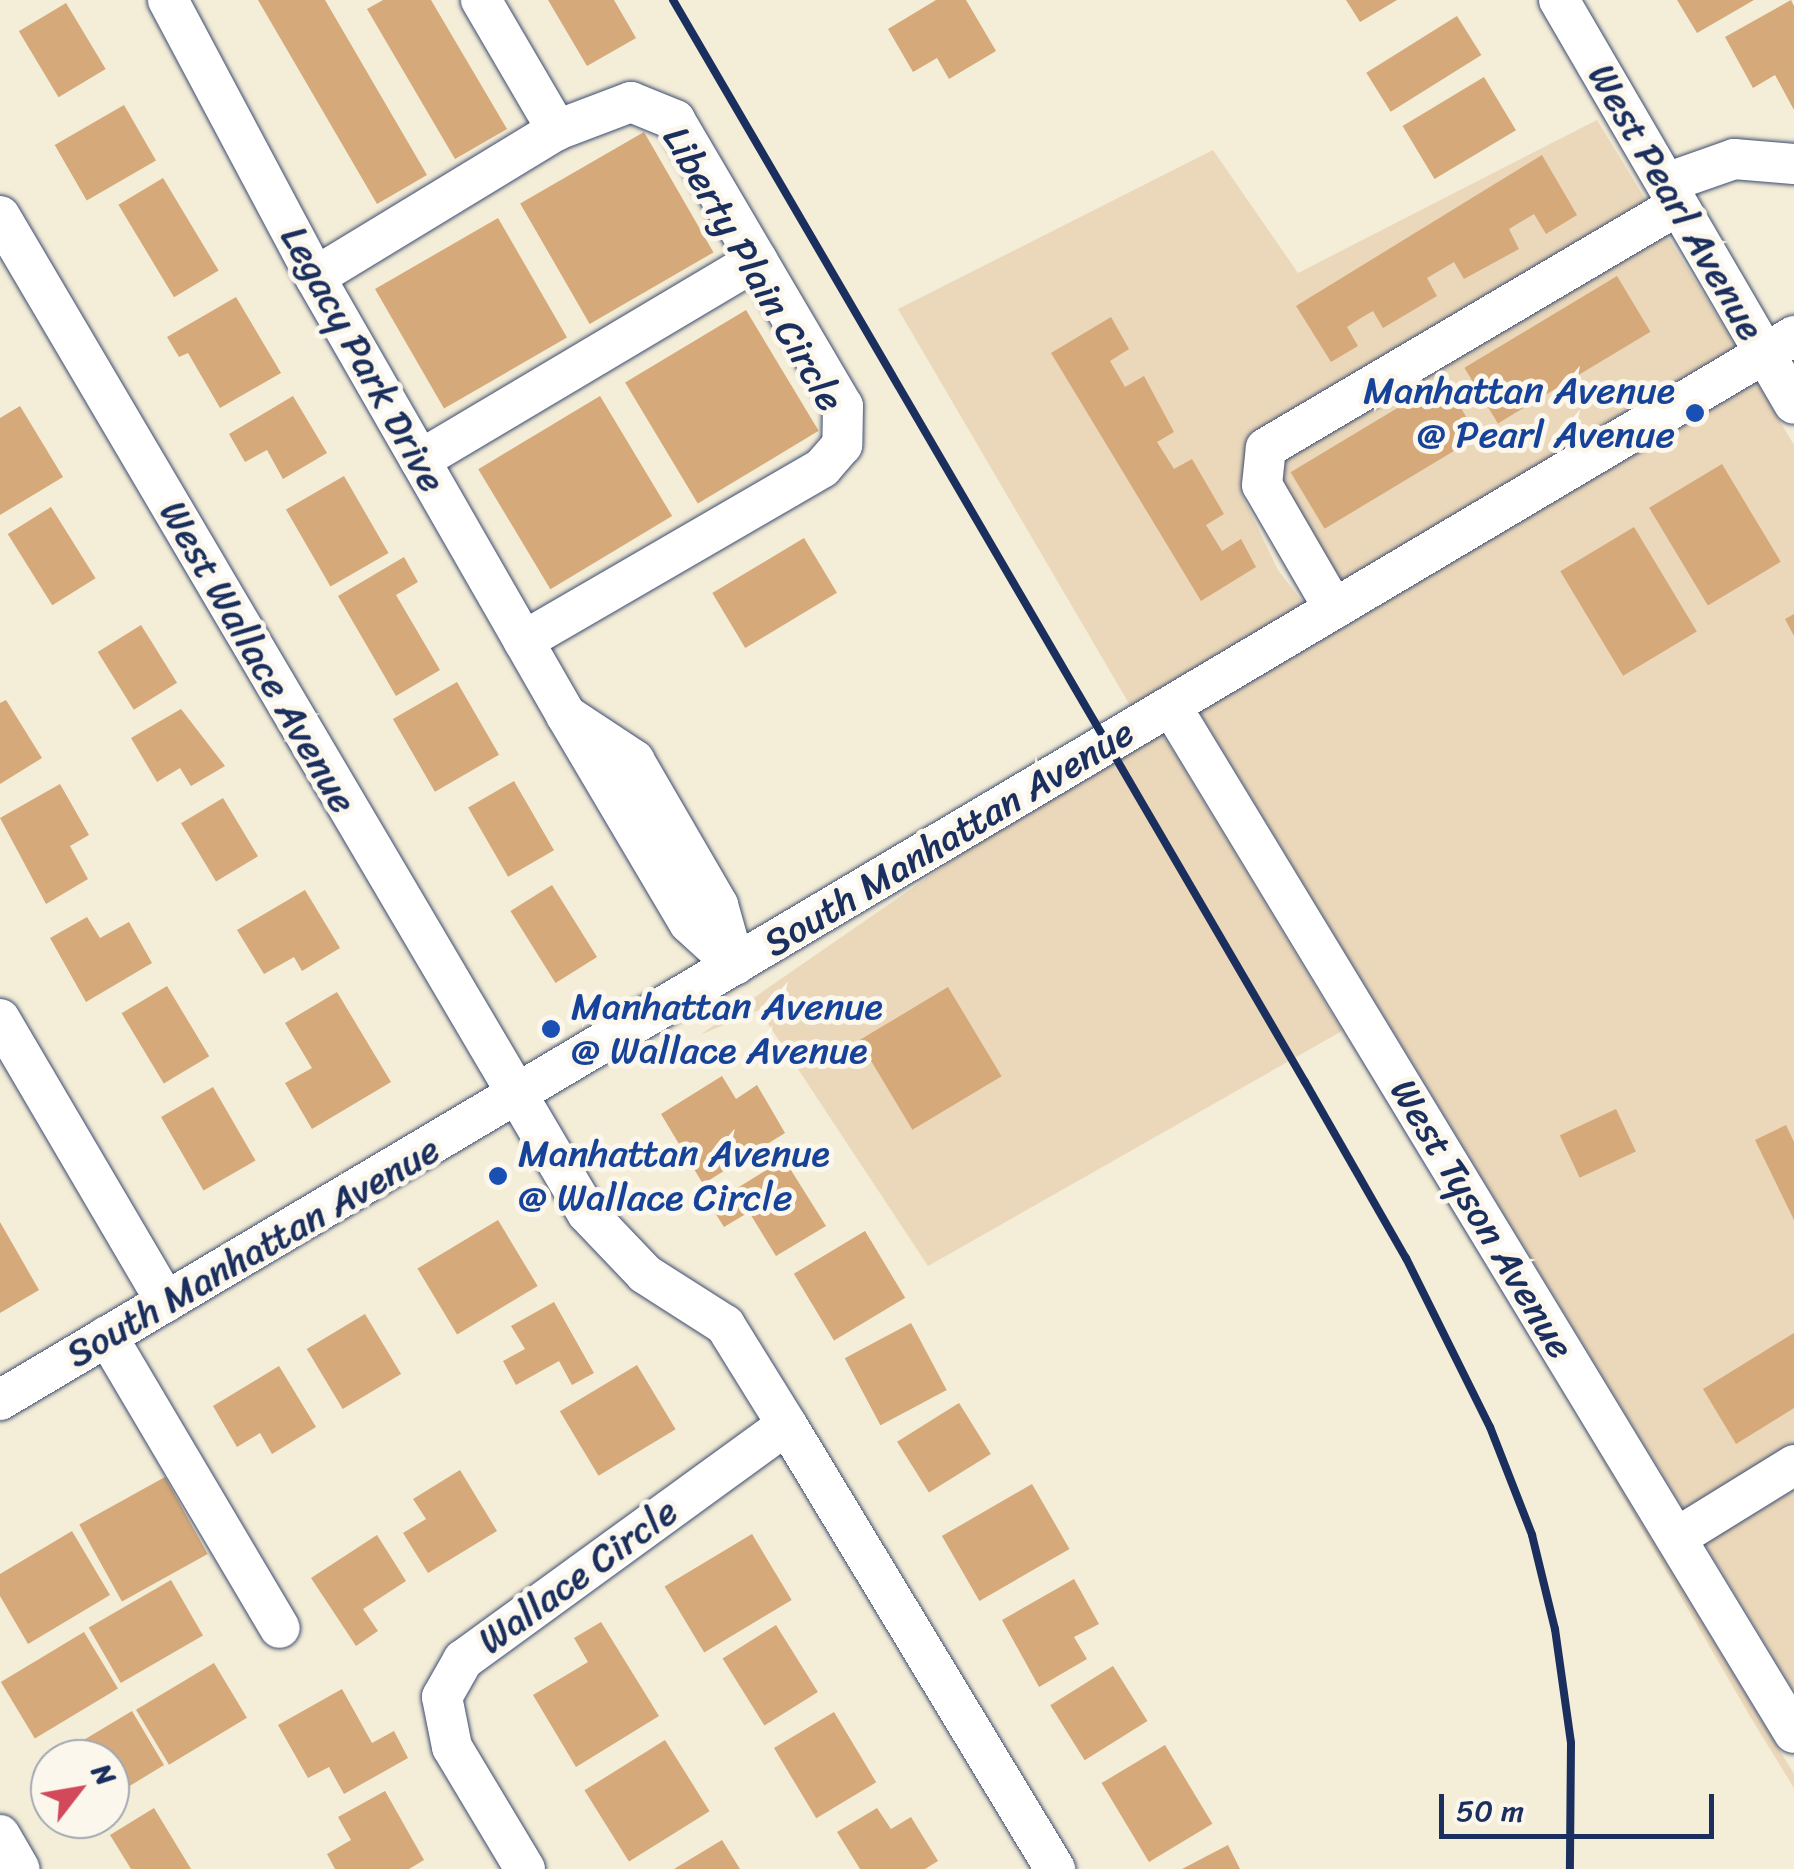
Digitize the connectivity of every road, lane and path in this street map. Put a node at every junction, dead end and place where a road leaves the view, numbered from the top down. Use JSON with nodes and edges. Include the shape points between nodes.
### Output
{"nodes":[{"id":1,"x":168,"y":0,"type":"edge"},
{"id":2,"x":481,"y":0,"type":"edge"},
{"id":3,"x":1559,"y":0,"type":"edge"},
{"id":4,"x":556,"y":130,"type":"junction"},
{"id":5,"x":1794,"y":164,"type":"edge"},
{"id":6,"x":1672,"y":194,"type":"junction"},
{"id":7,"x":0,"y":216,"type":"edge"},
{"id":8,"x":757,"y":260,"type":"junction"},
{"id":9,"x":315,"y":277,"type":"junction"},
{"id":10,"x":1779,"y":345,"type":"edge"},
{"id":11,"x":1794,"y":404,"type":"edge"},
{"id":12,"x":420,"y":460,"type":"junction"},
{"id":13,"x":1334,"y":609,"type":"junction"},
{"id":14,"x":523,"y":641,"type":"junction"},
{"id":15,"x":1170,"y":706,"type":"junction"},
{"id":16,"x":735,"y":966,"type":"junction"},
{"id":17,"x":0,"y":1020,"type":"edge"},
{"id":18,"x":515,"y":1098,"type":"junction"},
{"id":19,"x":166,"y":1302,"type":"junction"},
{"id":20,"x":107,"y":1336,"type":"junction"},
{"id":21,"x":0,"y":1400,"type":"edge"},
{"id":22,"x":787,"y":1424,"type":"junction"},
{"id":23,"x":1794,"y":1464,"type":"edge"},
{"id":24,"x":1676,"y":1538,"type":"junction"},
{"id":25,"x":280,"y":1628,"type":"dead end"},
{"id":26,"x":1794,"y":1733,"type":"edge"},
{"id":27,"x":0,"y":1835,"type":"edge"},
{"id":28,"x":20,"y":1869,"type":"edge"},
{"id":29,"x":524,"y":1869,"type":"edge"},
{"id":30,"x":1054,"y":1869,"type":"edge"}],
"edges":[{"from":1,"to":9,"type":"street","name":"Legacy Park Drive"},
{"from":2,"to":4,"type":"street"},
{"from":3,"to":6,"type":"street","name":"West Pearl Avenue"},
{"from":4,"to":8,"type":"street","name":"Liberty Plain Circle","via":[[631,102],[675,120]]},
{"from":4,"to":9,"type":"street","name":"Liberty Plain Circle"},
{"from":5,"to":6,"type":"street","via":[[1734,159]]},
{"from":6,"to":10,"type":"street","name":"West Pearl Avenue"},
{"from":6,"to":13,"type":"street","via":[[1266,448],[1262,486]]},
{"from":7,"to":18,"type":"street","name":"West Wallace Avenue"},
{"from":8,"to":12,"type":"street"},
{"from":8,"to":14,"type":"street","name":"Liberty Plain Circle","via":[[842,406],[842,445],[822,468]]},
{"from":9,"to":12,"type":"street","name":"Legacy Park Drive"},
{"from":10,"to":11,"type":"street","name":"West Pearl Avenue"},
{"from":10,"to":13,"type":"street","name":"South Manhattan Avenue"},
{"from":12,"to":14,"type":"street","name":"Legacy Park Drive"},
{"from":13,"to":15,"type":"street","name":"South Manhattan Avenue"},
{"from":14,"to":16,"type":"street","name":"Legacy Park Drive","via":[[566,715],[634,760],[644,814],[688,923]]},
{"from":15,"to":16,"type":"street","name":"South Manhattan Avenue"},
{"from":15,"to":24,"type":"street","name":"West Tyson Avenue"},
{"from":16,"to":18,"type":"street","name":"South Manhattan Avenue"},
{"from":17,"to":19,"type":"street"},
{"from":18,"to":19,"type":"street","name":"South Manhattan Avenue"},
{"from":18,"to":22,"type":"street","via":[[587,1212],[644,1274],[724,1326]]},
{"from":19,"to":20,"type":"street","name":"South Manhattan Avenue"},
{"from":20,"to":21,"type":"street","name":"South Manhattan Avenue"},
{"from":20,"to":25,"type":"street"},
{"from":22,"to":29,"type":"street","name":"Wallace Circle","via":[[463,1660],[442,1697],[452,1747]]},
{"from":22,"to":30,"type":"street"},
{"from":23,"to":24,"type":"street"},
{"from":24,"to":26,"type":"street","name":"West Tyson Avenue"},
{"from":27,"to":28,"type":"street"}]}
